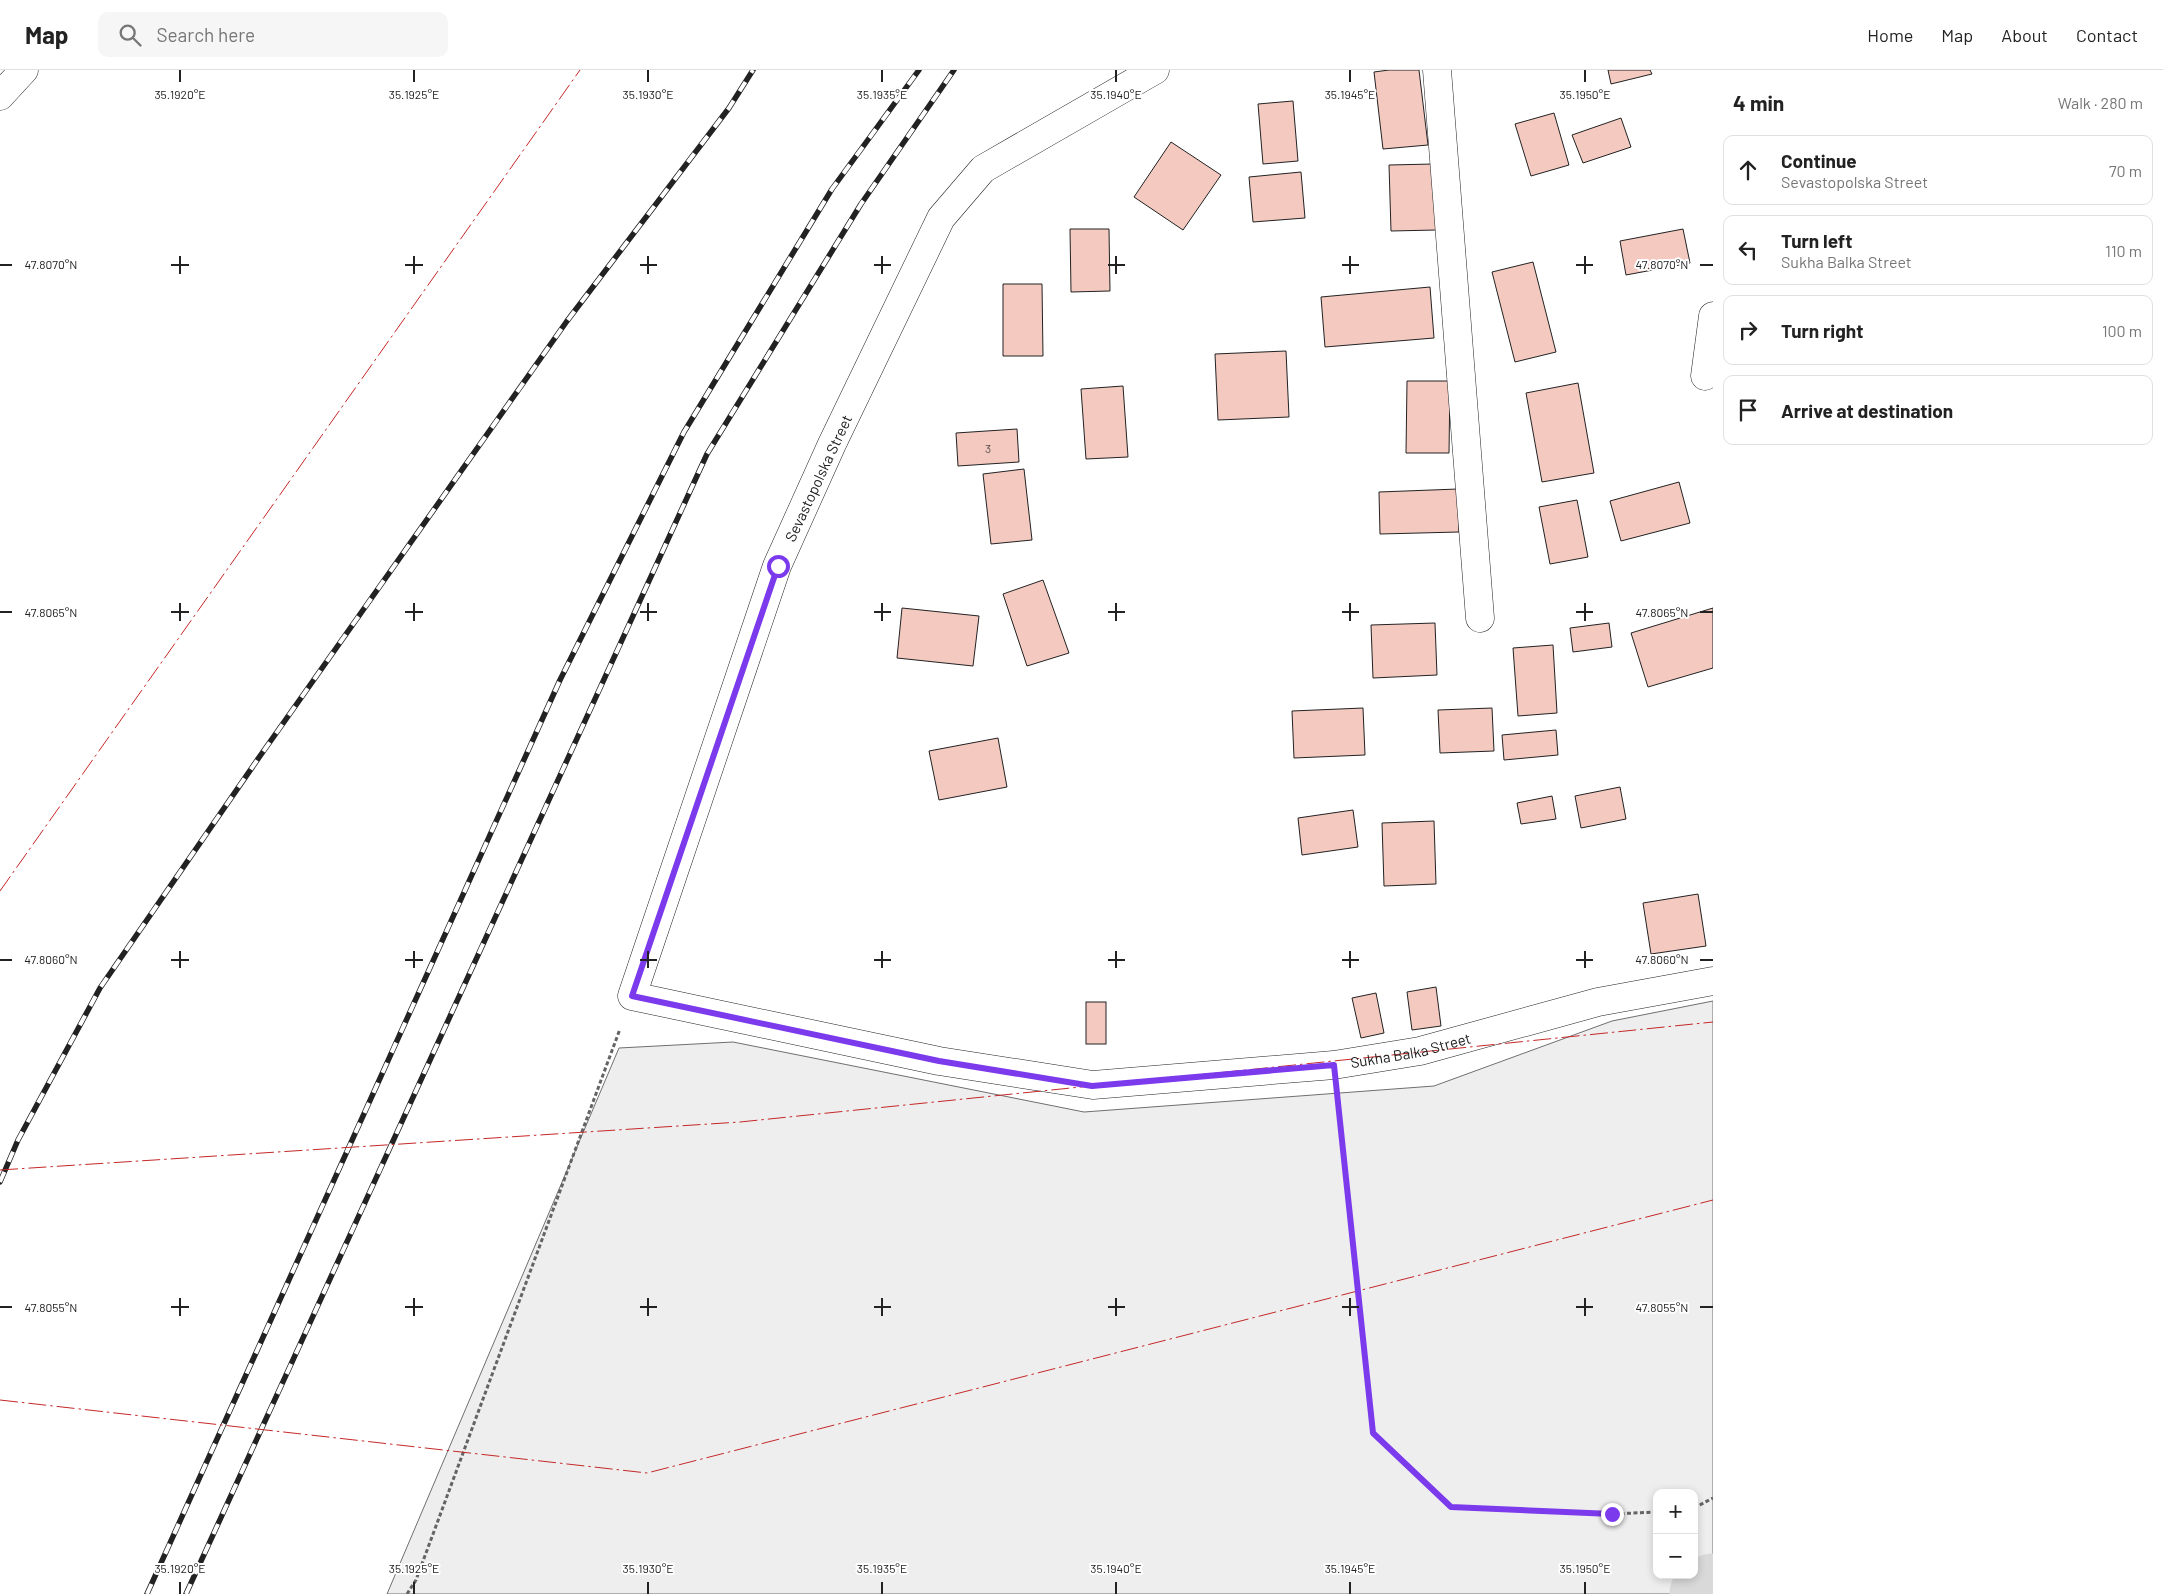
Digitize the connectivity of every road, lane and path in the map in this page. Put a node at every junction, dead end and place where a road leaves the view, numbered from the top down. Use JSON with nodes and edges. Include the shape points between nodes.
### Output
{"nodes":[{"id":1,"x":24,"y":70,"type":"edge"},
{"id":2,"x":1155,"y":70,"type":"edge"},
{"id":3,"x":1437,"y":70,"type":"edge"},
{"id":4,"x":0,"y":96,"type":"edge"},
{"id":5,"x":1713,"y":316,"type":"edge"},
{"id":6,"x":1705,"y":376,"type":"dead end"},
{"id":7,"x":1480,"y":618,"type":"dead end"},
{"id":8,"x":1713,"y":981,"type":"edge"},
{"id":9,"x":632,"y":996,"type":"junction"},
{"id":10,"x":1334,"y":1065,"type":"junction"},
{"id":11,"x":1713,"y":1498,"type":"edge"},
{"id":12,"x":1698,"y":1506,"type":"edge"},
{"id":13,"x":1653,"y":1512,"type":"edge"},
{"id":14,"x":407,"y":1594,"type":"edge"}],
"edges":[{"from":1,"to":4,"type":"street"},
{"from":2,"to":9,"type":"street","name":"Sevastopolska Street","via":[[983,169],[941,218],[832,444],[778,566]]},
{"from":3,"to":7,"type":"street"},
{"from":5,"to":6,"type":"street"},
{"from":8,"to":10,"type":"street","name":"Sukha Balka Street","via":[[1598,1002],[1420,1051]]},
{"from":9,"to":10,"type":"street","name":"Sukha Balka Street","via":[[939,1061],[1092,1086]]},
{"from":9,"to":14,"type":"path","via":[[416,1580]]},
{"from":10,"to":13,"type":"path","via":[[1373,1433],[1451,1507],[1612,1514]]},
{"from":11,"to":12,"type":"path"}]}
